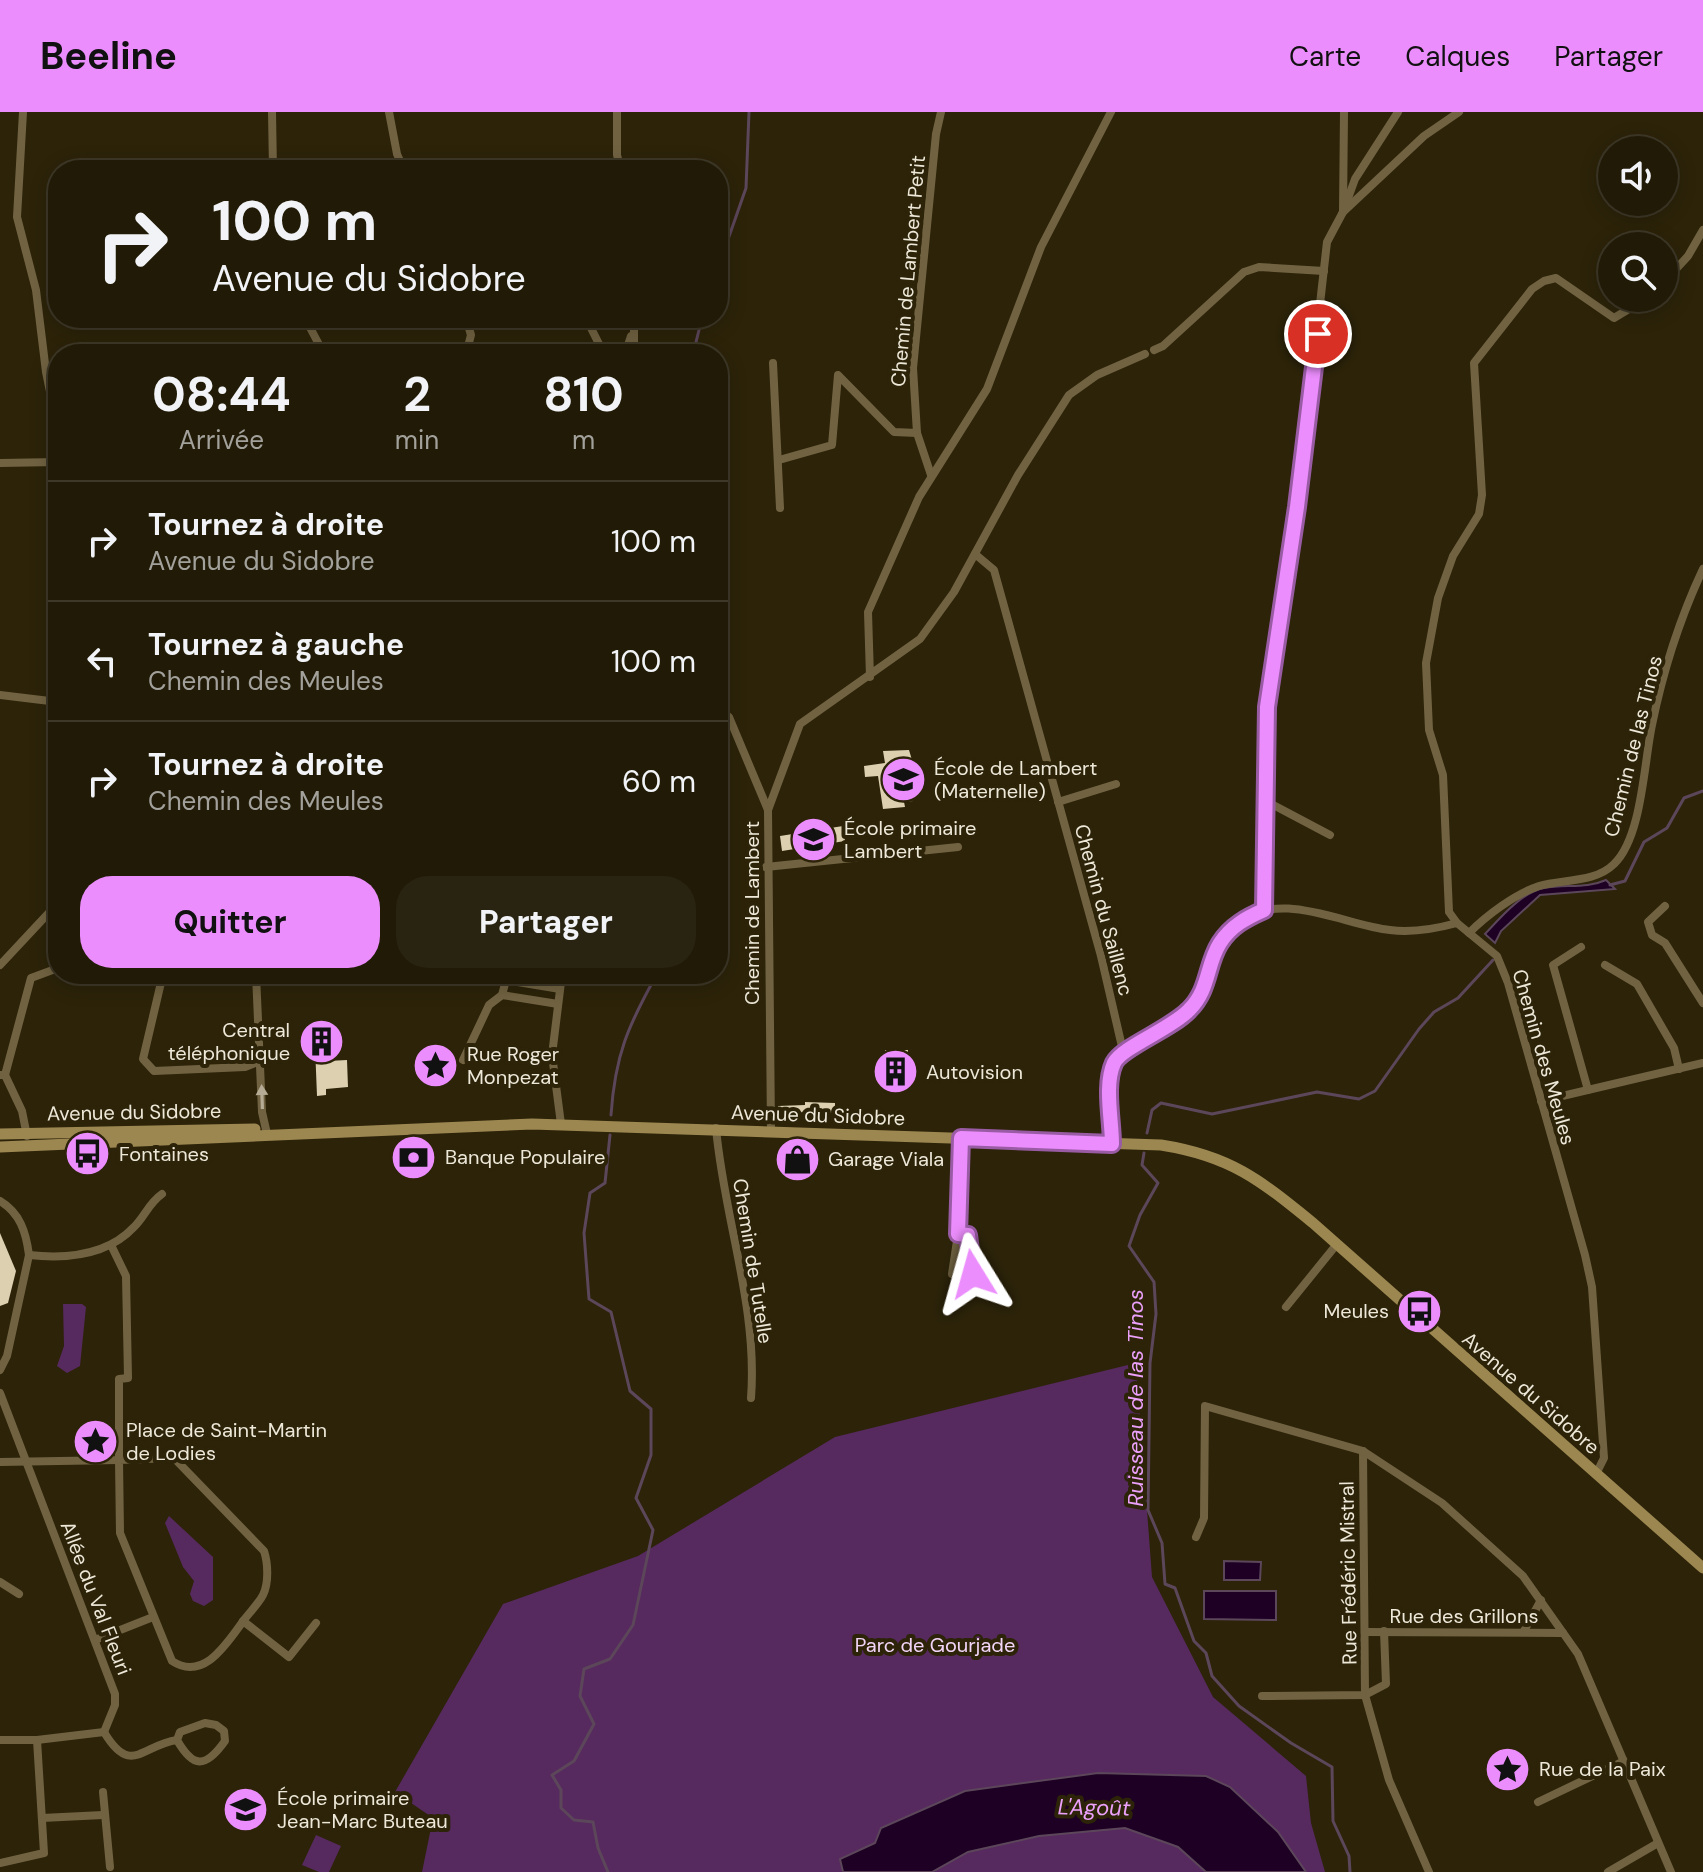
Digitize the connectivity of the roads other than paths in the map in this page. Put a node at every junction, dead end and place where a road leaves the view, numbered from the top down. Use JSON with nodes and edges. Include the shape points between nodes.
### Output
{"nodes":[{"id":1,"x":23,"y":112,"type":"edge"},
{"id":2,"x":272,"y":112,"type":"edge"},
{"id":3,"x":389,"y":112,"type":"edge"},
{"id":4,"x":617,"y":112,"type":"edge"},
{"id":5,"x":941,"y":112,"type":"edge"},
{"id":6,"x":1111,"y":112,"type":"edge"},
{"id":7,"x":1344,"y":112,"type":"edge"},
{"id":8,"x":1398,"y":112,"type":"edge"},
{"id":9,"x":1459,"y":112,"type":"edge"},
{"id":10,"x":273,"y":160,"type":"edge"},
{"id":11,"x":400,"y":160,"type":"edge"},
{"id":12,"x":618,"y":160,"type":"edge"},
{"id":13,"x":1343,"y":212,"type":"junction"},
{"id":14,"x":1703,"y":230,"type":"edge"},
{"id":15,"x":1678,"y":267,"type":"edge"},
{"id":16,"x":1324,"y":271,"type":"junction"},
{"id":17,"x":1598,"y":307,"type":"edge"},
{"id":18,"x":1605,"y":312,"type":"edge"},
{"id":19,"x":1624,"y":312,"type":"edge"},
{"id":20,"x":773,"y":363,"type":"dead end"},
{"id":21,"x":48,"y":382,"type":"edge"},
{"id":22,"x":917,"y":433,"type":"junction"},
{"id":23,"x":779,"y":460,"type":"junction"},
{"id":24,"x":48,"y":462,"type":"edge"},
{"id":25,"x":0,"y":463,"type":"edge"},
{"id":26,"x":931,"y":475,"type":"junction"},
{"id":27,"x":780,"y":508,"type":"dead end"},
{"id":28,"x":975,"y":554,"type":"junction"},
{"id":29,"x":1703,"y":569,"type":"edge"},
{"id":30,"x":870,"y":677,"type":"junction"},
{"id":31,"x":0,"y":695,"type":"edge"},
{"id":32,"x":48,"y":701,"type":"edge"},
{"id":33,"x":728,"y":716,"type":"edge"},
{"id":34,"x":1116,"y":784,"type":"dead end"},
{"id":35,"x":1264,"y":800,"type":"junction"},
{"id":36,"x":1058,"y":802,"type":"junction"},
{"id":37,"x":768,"y":810,"type":"junction"},
{"id":38,"x":1330,"y":835,"type":"dead end"},
{"id":39,"x":958,"y":847,"type":"dead end"},
{"id":40,"x":766,"y":867,"type":"junction"},
{"id":41,"x":1665,"y":906,"type":"dead end"},
{"id":42,"x":1264,"y":910,"type":"junction"},
{"id":43,"x":48,"y":914,"type":"edge"},
{"id":44,"x":1457,"y":923,"type":"junction"},
{"id":45,"x":1469,"y":933,"type":"junction"},
{"id":46,"x":1581,"y":947,"type":"dead end"},
{"id":47,"x":0,"y":965,"type":"edge"},
{"id":48,"x":1605,"y":965,"type":"dead end"},
{"id":49,"x":48,"y":972,"type":"edge"},
{"id":50,"x":161,"y":984,"type":"edge"},
{"id":51,"x":256,"y":984,"type":"edge"},
{"id":52,"x":502,"y":984,"type":"edge"},
{"id":53,"x":536,"y":984,"type":"edge"},
{"id":54,"x":561,"y":984,"type":"edge"},
{"id":55,"x":560,"y":989,"type":"junction"},
{"id":56,"x":502,"y":995,"type":"junction"},
{"id":57,"x":1703,"y":1003,"type":"edge"},
{"id":58,"x":558,"y":1004,"type":"junction"},
{"id":59,"x":1123,"y":1051,"type":"junction"},
{"id":60,"x":463,"y":1060,"type":"dead end"},
{"id":61,"x":260,"y":1061,"type":"junction"},
{"id":62,"x":1703,"y":1063,"type":"edge"},
{"id":63,"x":1679,"y":1069,"type":"junction"},
{"id":64,"x":2,"y":1075,"type":"edge"},
{"id":65,"x":1588,"y":1090,"type":"junction"},
{"id":66,"x":1541,"y":1101,"type":"junction"},
{"id":67,"x":561,"y":1124,"type":"junction"},
{"id":68,"x":716,"y":1128,"type":"junction"},
{"id":69,"x":771,"y":1132,"type":"junction"},
{"id":70,"x":0,"y":1134,"type":"edge"},
{"id":71,"x":267,"y":1134,"type":"junction"},
{"id":72,"x":27,"y":1138,"type":"junction"},
{"id":73,"x":961,"y":1138,"type":"junction"},
{"id":74,"x":1112,"y":1144,"type":"junction"},
{"id":75,"x":0,"y":1147,"type":"edge"},
{"id":76,"x":162,"y":1194,"type":"dead end"},
{"id":77,"x":0,"y":1201,"type":"edge"},
{"id":78,"x":958,"y":1234,"type":"junction"},
{"id":79,"x":1337,"y":1244,"type":"junction"},
{"id":80,"x":111,"y":1245,"type":"junction"},
{"id":81,"x":29,"y":1255,"type":"junction"},
{"id":82,"x":1286,"y":1307,"type":"dead end"},
{"id":83,"x":0,"y":1370,"type":"edge"},
{"id":84,"x":0,"y":1393,"type":"edge"},
{"id":85,"x":751,"y":1398,"type":"dead end"},
{"id":86,"x":1363,"y":1451,"type":"junction"},
{"id":87,"x":119,"y":1460,"type":"junction"},
{"id":88,"x":26,"y":1461,"type":"junction"},
{"id":89,"x":0,"y":1462,"type":"edge"},
{"id":90,"x":1596,"y":1474,"type":"junction"},
{"id":91,"x":1196,"y":1537,"type":"dead end"},
{"id":92,"x":1703,"y":1568,"type":"edge"},
{"id":93,"x":0,"y":1582,"type":"edge"},
{"id":94,"x":19,"y":1594,"type":"dead end"},
{"id":95,"x":1541,"y":1600,"type":"junction"},
{"id":96,"x":153,"y":1617,"type":"junction"},
{"id":97,"x":243,"y":1621,"type":"junction"},
{"id":98,"x":316,"y":1623,"type":"dead end"},
{"id":99,"x":1384,"y":1631,"type":"junction"},
{"id":100,"x":1524,"y":1631,"type":"junction"},
{"id":101,"x":1365,"y":1632,"type":"junction"},
{"id":102,"x":1563,"y":1633,"type":"junction"},
{"id":103,"x":95,"y":1640,"type":"junction"},
{"id":104,"x":1365,"y":1695,"type":"junction"},
{"id":105,"x":1262,"y":1696,"type":"dead end"},
{"id":106,"x":104,"y":1732,"type":"junction"},
{"id":107,"x":0,"y":1740,"type":"edge"},
{"id":108,"x":37,"y":1740,"type":"junction"},
{"id":109,"x":177,"y":1740,"type":"junction"},
{"id":110,"x":1624,"y":1761,"type":"junction"},
{"id":111,"x":103,"y":1792,"type":"dead end"},
{"id":112,"x":1538,"y":1802,"type":"dead end"},
{"id":113,"x":103,"y":1815,"type":"junction"},
{"id":114,"x":42,"y":1818,"type":"junction"},
{"id":115,"x":1658,"y":1843,"type":"junction"},
{"id":116,"x":0,"y":1863,"type":"edge"},
{"id":117,"x":110,"y":1867,"type":"dead end"},
{"id":118,"x":1429,"y":1872,"type":"edge"},
{"id":119,"x":1608,"y":1872,"type":"edge"},
{"id":120,"x":1671,"y":1872,"type":"edge"}],
"edges":[{"from":1,"to":21,"type":"street","via":[[17,217],[36,290]]},
{"from":2,"to":10,"type":"street"},
{"from":3,"to":11,"type":"street"},
{"from":4,"to":12,"type":"street"},
{"from":5,"to":22,"type":"street","name":"Chemin de Lambert Petit","via":[[913,368]]},
{"from":6,"to":26,"type":"street","via":[[1041,247],[987,389]]},
{"from":7,"to":13,"type":"street"},
{"from":8,"to":13,"type":"street","via":[[1355,179]]},
{"from":9,"to":13,"type":"street","via":[[1424,136]]},
{"from":13,"to":16,"type":"street","via":[[1327,242]]},
{"from":14,"to":15,"type":"street"},
{"from":16,"to":28,"type":"street","via":[[1259,267],[1244,272],[1163,346],[1097,375],[1069,395]]},
{"from":16,"to":35,"type":"street","via":[[1267,707]]},
{"from":17,"to":44,"type":"street","via":[[1556,278],[1544,281],[1474,363],[1481,505],[1453,556],[1438,598],[1426,663],[1429,730],[1443,775],[1449,912]]},
{"from":18,"to":19,"type":"street","via":[[1614,318]]},
{"from":20,"to":23,"type":"street"},
{"from":22,"to":23,"type":"street","via":[[894,432],[838,375],[832,445]]},
{"from":22,"to":26,"type":"street","name":"Chemin de Lambert Petit"},
{"from":23,"to":27,"type":"street"},
{"from":24,"to":25,"type":"street"},
{"from":26,"to":30,"type":"street","via":[[868,612]]},
{"from":28,"to":30,"type":"street","via":[[920,639]]},
{"from":28,"to":36,"type":"street","name":"Chemin du Saillenc","via":[[994,570]]},
{"from":29,"to":45,"type":"street","name":"Chemin de las Tinos","via":[[1669,661],[1634,824],[1621,857],[1597,875],[1520,894]]},
{"from":30,"to":37,"type":"street","via":[[800,724]]},
{"from":31,"to":32,"type":"street"},
{"from":33,"to":37,"type":"street","name":"Chemin de Lambert"},
{"from":34,"to":36,"type":"street"},
{"from":35,"to":38,"type":"street"},
{"from":35,"to":42,"type":"street"},
{"from":36,"to":59,"type":"street","name":"Chemin du Saillenc"},
{"from":37,"to":40,"type":"street","name":"Chemin de Lambert"},
{"from":39,"to":40,"type":"street"},
{"from":40,"to":69,"type":"street","name":"Chemin de Lambert"},
{"from":41,"to":57,"type":"street","via":[[1648,922],[1652,935],[1665,943]]},
{"from":42,"to":44,"type":"street","via":[[1294,909],[1392,930],[1430,930]]},
{"from":42,"to":59,"type":"street","via":[[1239,922],[1219,945],[1206,987],[1191,1009],[1168,1029]]},
{"from":43,"to":47,"type":"street"},
{"from":44,"to":45,"type":"street","name":"Chemin des Meules"},
{"from":45,"to":66,"type":"street","name":"Chemin des Meules","via":[[1497,956]]},
{"from":46,"to":65,"type":"street","via":[[1553,965]]},
{"from":48,"to":63,"type":"street","via":[[1637,984],[1674,1048]]},
{"from":49,"to":64,"type":"street","via":[[31,978]]},
{"from":50,"to":61,"type":"street","via":[[143,1059],[154,1071],[245,1067]]},
{"from":51,"to":61,"type":"street"},
{"from":52,"to":56,"type":"street"},
{"from":53,"to":55,"type":"street"},
{"from":54,"to":55,"type":"street"},
{"from":55,"to":58,"type":"street"},
{"from":56,"to":58,"type":"street"},
{"from":56,"to":60,"type":"street","via":[[489,1005]]},
{"from":58,"to":67,"type":"street","via":[[552,1055]]},
{"from":59,"to":74,"type":"street","via":[[1110,1075]]},
{"from":71,"to":61,"type":"street","one_way":true},
{"from":62,"to":63,"type":"street"},
{"from":63,"to":65,"type":"street"},
{"from":64,"to":72,"type":"street","via":[[22,1111]]},
{"from":65,"to":66,"type":"street"},
{"from":66,"to":90,"type":"street","name":"Chemin des Meules","via":[[1592,1287],[1604,1458]]},
{"from":67,"to":68,"type":"main road","name":"Avenue du Sidobre"},
{"from":67,"to":71,"type":"main road","name":"Avenue du Sidobre"},
{"from":68,"to":69,"type":"main road","name":"Avenue du Sidobre"},
{"from":68,"to":85,"type":"street","name":"Chemin de Tutelle","via":[[745,1293]]},
{"from":69,"to":73,"type":"main road","name":"Avenue du Sidobre"},
{"from":70,"to":72,"type":"main road","name":"Avenue du Sidobre"},
{"from":71,"to":72,"type":"main road","name":"Avenue du Sidobre"},
{"from":72,"to":75,"type":"main road","name":"Avenue du Sidobre"},
{"from":73,"to":74,"type":"main road","name":"Avenue du Sidobre"},
{"from":73,"to":78,"type":"street"},
{"from":74,"to":79,"type":"main road","name":"Avenue du Sidobre","via":[[1199,1151],[1235,1166],[1275,1191]]},
{"from":76,"to":80,"type":"street"},
{"from":77,"to":81,"type":"street","via":[[15,1210]]},
{"from":78,"to":78,"type":"street","via":[[968,1235],[973,1274],[952,1274]]},
{"from":79,"to":82,"type":"street"},
{"from":79,"to":90,"type":"main road","name":"Avenue du Sidobre"},
{"from":80,"to":81,"type":"street","via":[[83,1255]]},
{"from":80,"to":87,"type":"street","via":[[126,1276],[128,1378],[119,1379]]},
{"from":81,"to":83,"type":"street"},
{"from":84,"to":88,"type":"street","name":"Allée du Val Fleuri"},
{"from":86,"to":91,"type":"street","via":[[1205,1406],[1204,1518]]},
{"from":86,"to":95,"type":"street","via":[[1463,1520]]},
{"from":86,"to":101,"type":"street","name":"Rue Frédéric Mistral"},
{"from":87,"to":88,"type":"street"},
{"from":87,"to":96,"type":"street","via":[[120,1533]]},
{"from":87,"to":97,"type":"street","via":[[174,1458],[264,1551],[264,1593]]},
{"from":88,"to":89,"type":"street"},
{"from":88,"to":103,"type":"street","name":"Allée du Val Fleuri"},
{"from":90,"to":92,"type":"main road","name":"Avenue du Sidobre"},
{"from":93,"to":94,"type":"street"},
{"from":95,"to":100,"type":"street"},
{"from":95,"to":102,"type":"street"},
{"from":96,"to":97,"type":"street","via":[[172,1661],[182,1668],[216,1656]]},
{"from":96,"to":103,"type":"street"},
{"from":97,"to":98,"type":"street","via":[[289,1657]]},
{"from":99,"to":100,"type":"street","name":"Rue des Grillons"},
{"from":99,"to":101,"type":"street","name":"Rue des Grillons"},
{"from":99,"to":104,"type":"street","name":"Rue Frédéric Mistral","via":[[1386,1684]]},
{"from":100,"to":102,"type":"street","name":"Rue des Grillons"},
{"from":101,"to":104,"type":"street","name":"Rue Frédéric Mistral"},
{"from":102,"to":110,"type":"street","via":[[1578,1654]]},
{"from":103,"to":106,"type":"street","name":"Allée du Val Fleuri","via":[[116,1699]]},
{"from":104,"to":105,"type":"street"},
{"from":104,"to":118,"type":"street","name":"Rue Frédéric Mistral","via":[[1389,1780]]},
{"from":106,"to":108,"type":"street"},
{"from":106,"to":109,"type":"street","via":[[115,1748],[131,1757]]},
{"from":107,"to":108,"type":"street"},
{"from":108,"to":114,"type":"street"},
{"from":109,"to":109,"type":"street","via":[[194,1762],[202,1762],[225,1741],[224,1731],[205,1723],[180,1732]]},
{"from":110,"to":112,"type":"street"},
{"from":110,"to":115,"type":"street"},
{"from":111,"to":113,"type":"street"},
{"from":113,"to":114,"type":"street"},
{"from":113,"to":117,"type":"street"},
{"from":114,"to":116,"type":"street","via":[[44,1853]]},
{"from":115,"to":119,"type":"street"},
{"from":115,"to":120,"type":"street"}]}
